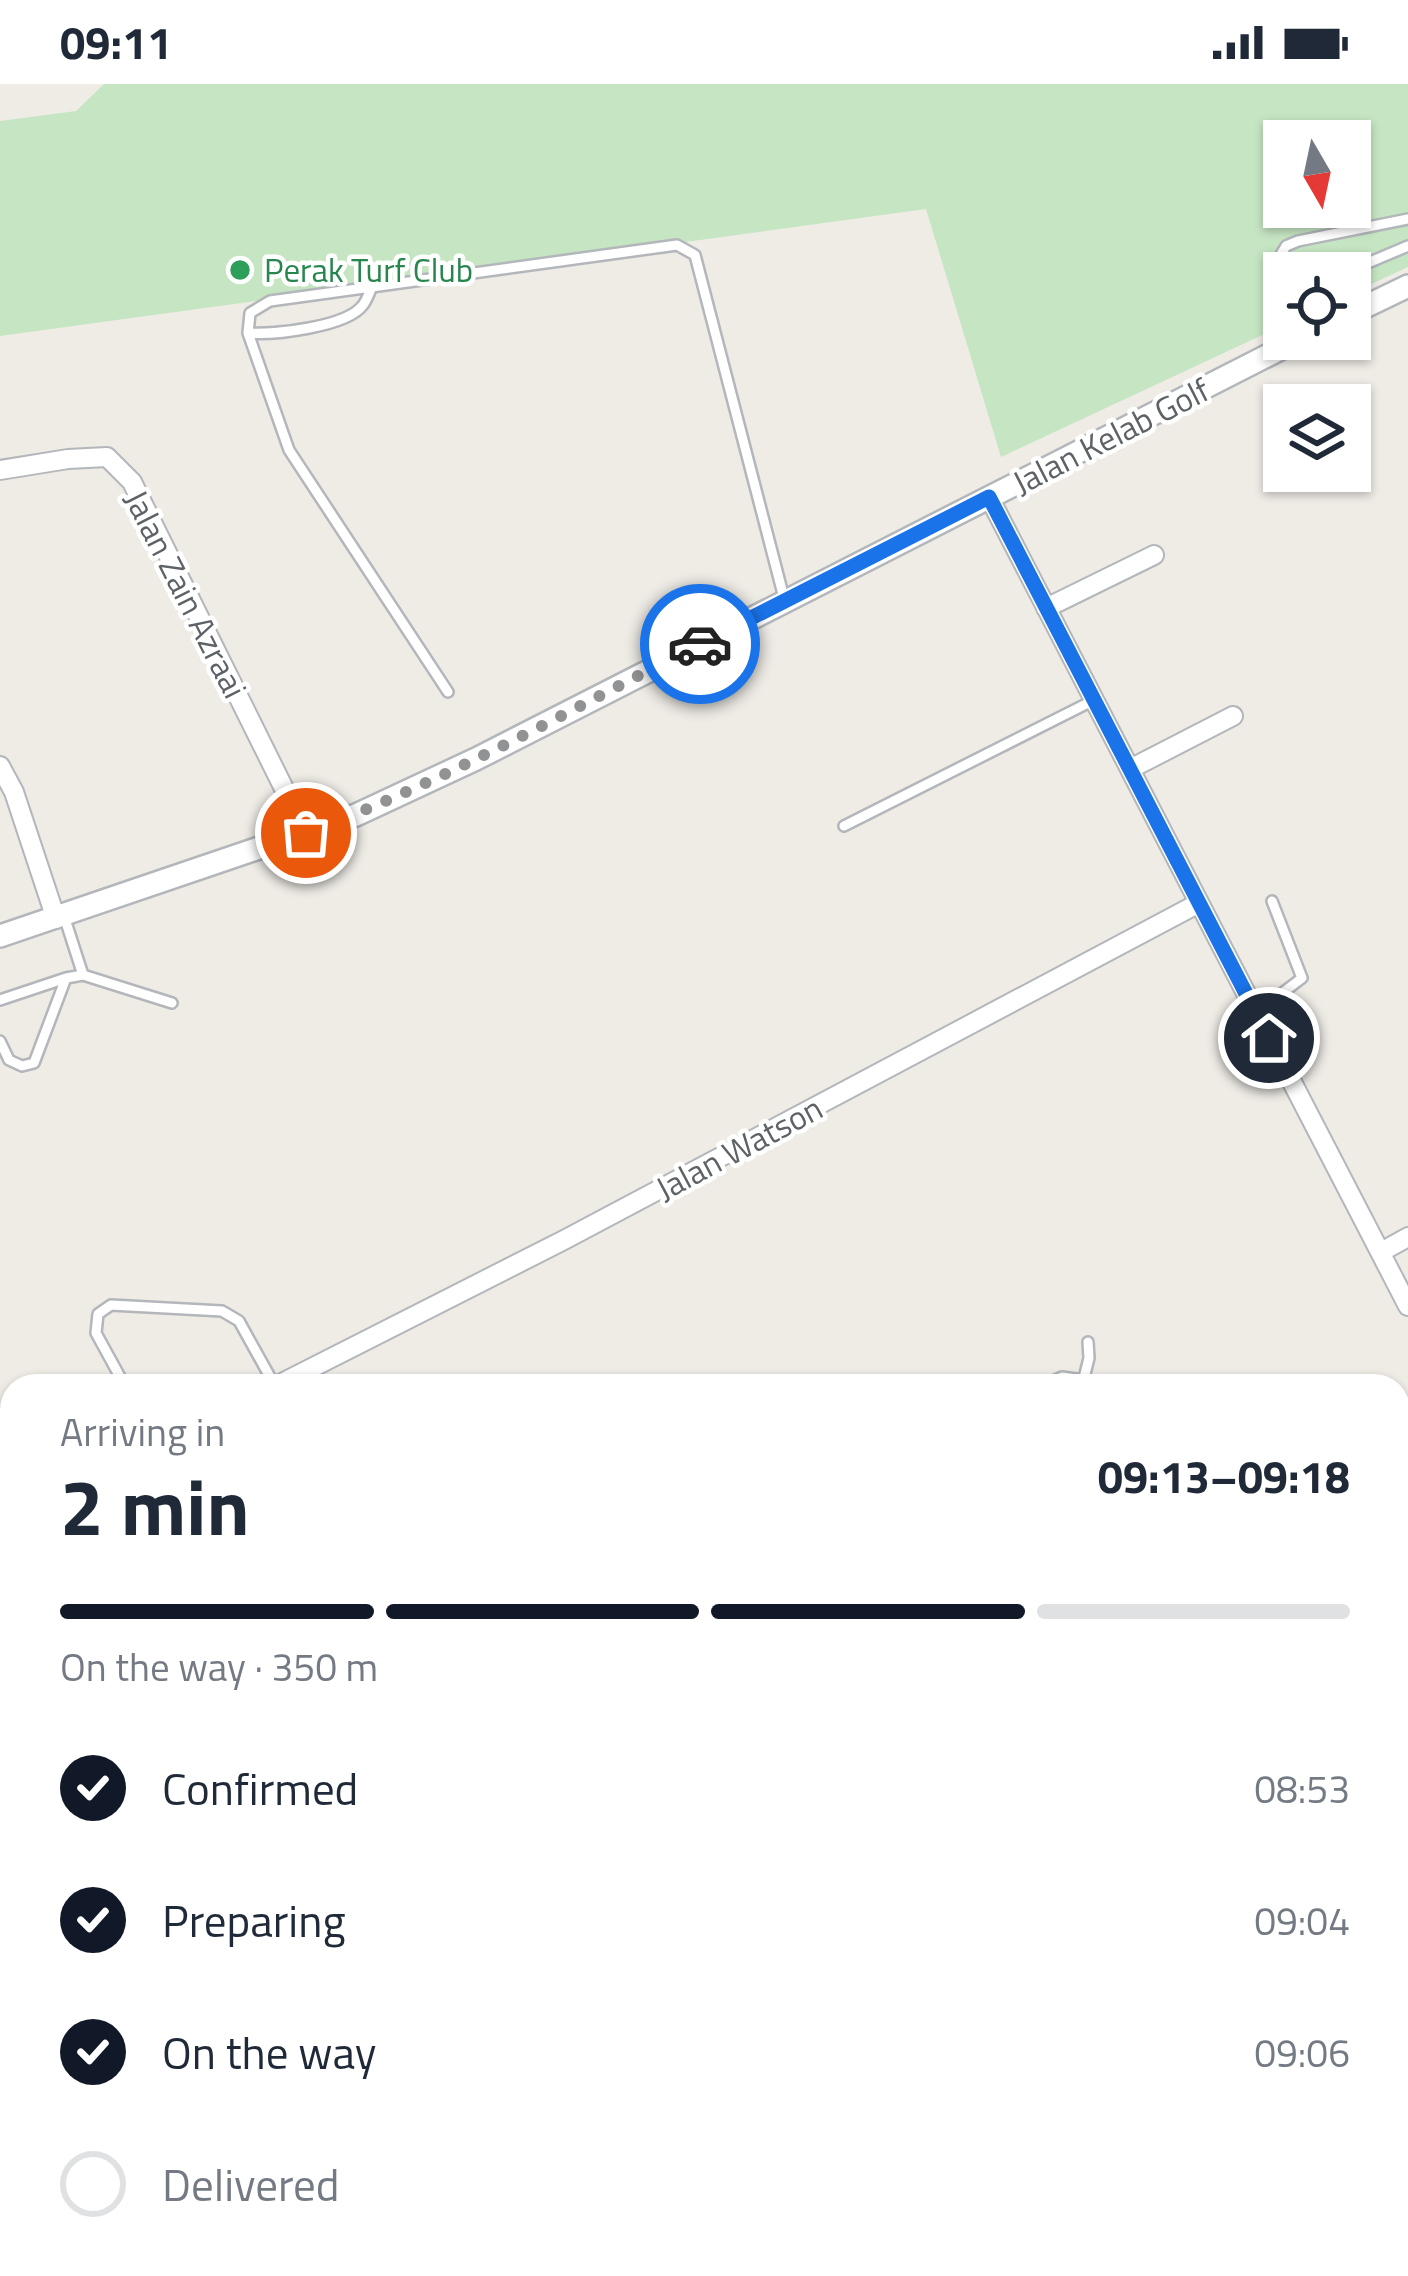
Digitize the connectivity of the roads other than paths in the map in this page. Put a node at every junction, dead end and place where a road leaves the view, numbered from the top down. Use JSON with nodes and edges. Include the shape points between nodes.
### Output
{"nodes":[{"id":1,"x":1408,"y":219,"type":"edge"},
{"id":2,"x":1408,"y":246,"type":"edge"},
{"id":3,"x":1283,"y":252,"type":"edge"},
{"id":4,"x":1371,"y":262,"type":"edge"},
{"id":5,"x":1408,"y":286,"type":"edge"},
{"id":6,"x":372,"y":287,"type":"junction"},
{"id":7,"x":1371,"y":304,"type":"edge"},
{"id":8,"x":248,"y":333,"type":"junction"},
{"id":9,"x":1263,"y":358,"type":"edge"},
{"id":10,"x":0,"y":470,"type":"edge"},
{"id":11,"x":989,"y":497,"type":"junction"},
{"id":12,"x":1154,"y":555,"type":"dead end"},
{"id":13,"x":785,"y":601,"type":"junction"},
{"id":14,"x":1046,"y":608,"type":"junction"},
{"id":15,"x":448,"y":692,"type":"dead end"},
{"id":16,"x":1094,"y":700,"type":"junction"},
{"id":17,"x":1233,"y":716,"type":"dead end"},
{"id":18,"x":0,"y":766,"type":"edge"},
{"id":19,"x":1130,"y":769,"type":"junction"},
{"id":20,"x":844,"y":826,"type":"dead end"},
{"id":21,"x":306,"y":833,"type":"junction"},
{"id":22,"x":1272,"y":901,"type":"dead end"},
{"id":23,"x":1199,"y":904,"type":"junction"},
{"id":24,"x":60,"y":918,"type":"junction"},
{"id":25,"x":0,"y":935,"type":"edge"},
{"id":26,"x":83,"y":975,"type":"junction"},
{"id":27,"x":66,"y":978,"type":"junction"},
{"id":28,"x":0,"y":1000,"type":"edge"},
{"id":29,"x":172,"y":1003,"type":"dead end"},
{"id":30,"x":1256,"y":1013,"type":"junction"},
{"id":31,"x":0,"y":1042,"type":"edge"},
{"id":32,"x":1408,"y":1237,"type":"edge"},
{"id":33,"x":1381,"y":1252,"type":"junction"},
{"id":34,"x":1408,"y":1306,"type":"edge"},
{"id":35,"x":1088,"y":1342,"type":"dead end"},
{"id":36,"x":118,"y":1374,"type":"edge"},
{"id":37,"x":268,"y":1374,"type":"edge"},
{"id":38,"x":299,"y":1374,"type":"edge"},
{"id":39,"x":1084,"y":1374,"type":"edge"}],
"edges":[{"from":1,"to":3,"type":"lane","via":[[1298,241]]},
{"from":2,"to":4,"type":"lane"},
{"from":5,"to":7,"type":"street"},
{"from":6,"to":8,"type":"lane","via":[[346,319]]},
{"from":6,"to":8,"type":"lane","via":[[270,301],[250,313]]},
{"from":6,"to":13,"type":"lane","via":[[686,248],[695,255]]},
{"from":8,"to":15,"type":"lane","via":[[289,450]]},
{"from":9,"to":11,"type":"street","name":"Jalan Kelab Golf"},
{"from":10,"to":21,"type":"street","name":"Jalan Zain Azraai","via":[[107,458],[132,482]]},
{"from":11,"to":13,"type":"street","name":"Jalan Kelab Golf"},
{"from":11,"to":14,"type":"street"},
{"from":12,"to":14,"type":"street"},
{"from":13,"to":21,"type":"street","name":"Jalan Kelab Golf","via":[[476,758]]},
{"from":14,"to":16,"type":"street"},
{"from":16,"to":19,"type":"street"},
{"from":16,"to":20,"type":"lane"},
{"from":17,"to":19,"type":"street"},
{"from":18,"to":24,"type":"street"},
{"from":19,"to":23,"type":"street"},
{"from":21,"to":24,"type":"street","name":"Jalan Kelab Golf"},
{"from":22,"to":30,"type":"lane","via":[[1302,978]]},
{"from":23,"to":30,"type":"street"},
{"from":23,"to":38,"type":"street","name":"Jalan Watson"},
{"from":24,"to":25,"type":"street","name":"Jalan Kelab Golf"},
{"from":24,"to":26,"type":"lane"},
{"from":26,"to":27,"type":"lane"},
{"from":26,"to":29,"type":"lane"},
{"from":27,"to":28,"type":"lane"},
{"from":27,"to":31,"type":"lane","via":[[34,1063],[9,1060]]},
{"from":30,"to":33,"type":"street"},
{"from":32,"to":33,"type":"street"},
{"from":33,"to":34,"type":"street"},
{"from":35,"to":39,"type":"lane"},
{"from":36,"to":37,"type":"lane","via":[[96,1333],[98,1314],[111,1305],[223,1310],[239,1321]]}]}
